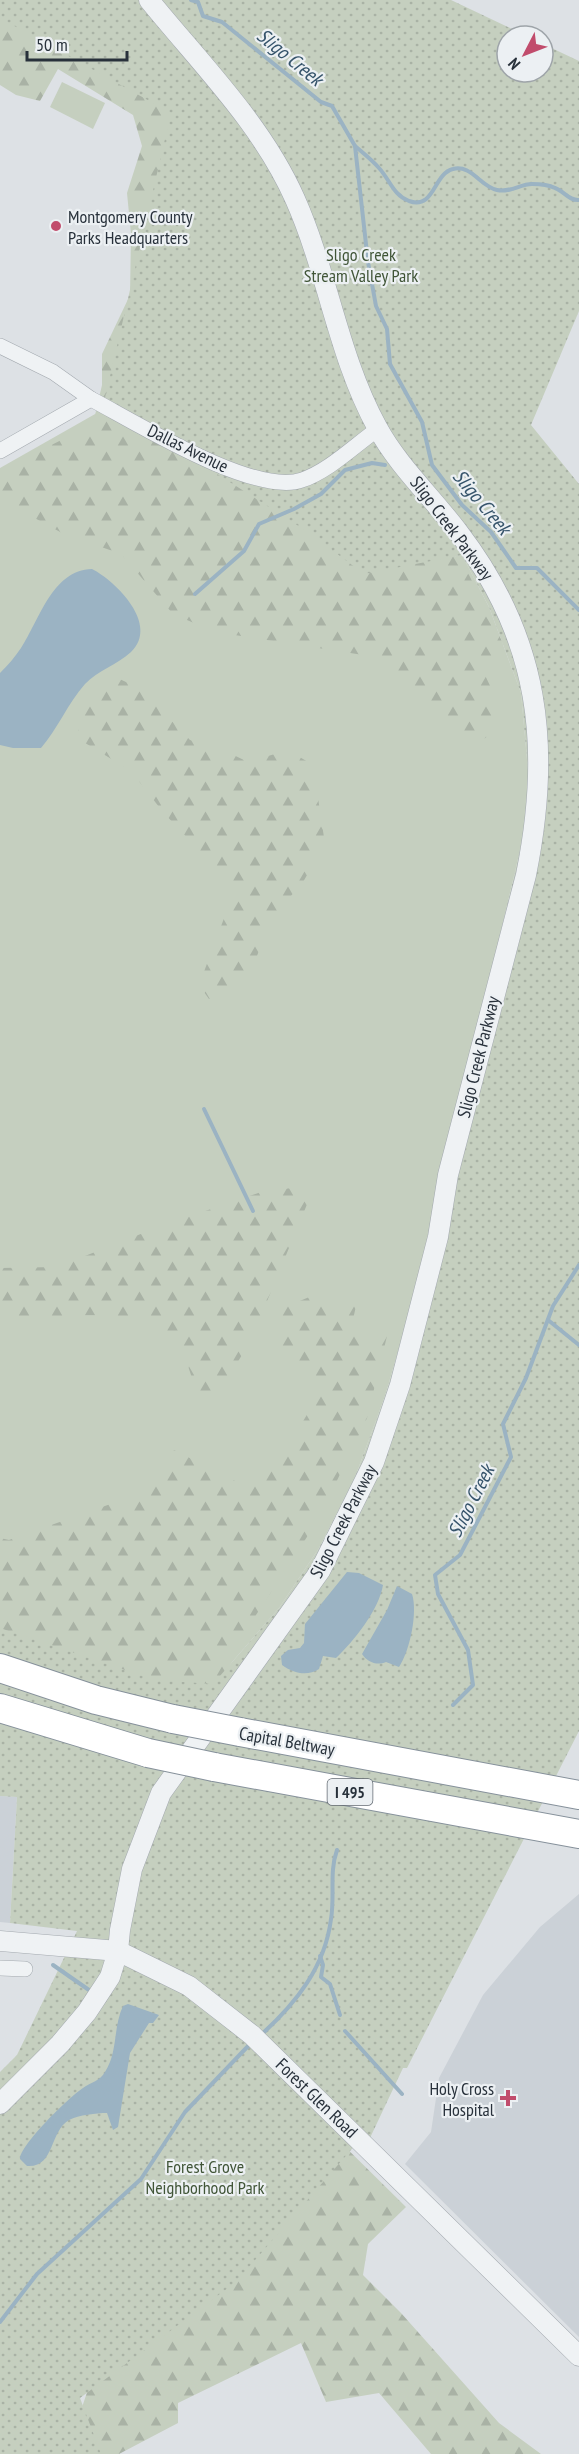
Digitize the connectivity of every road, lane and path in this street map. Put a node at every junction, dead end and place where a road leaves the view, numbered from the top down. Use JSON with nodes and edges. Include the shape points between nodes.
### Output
{"nodes":[{"id":1,"x":148,"y":0,"type":"edge"},
{"id":2,"x":0,"y":346,"type":"edge"},
{"id":3,"x":91,"y":399,"type":"junction"},
{"id":4,"x":378,"y":429,"type":"junction"},
{"id":5,"x":0,"y":452,"type":"edge"},
{"id":6,"x":0,"y":1668,"type":"edge"},
{"id":7,"x":0,"y":1708,"type":"edge"},
{"id":8,"x":579,"y":1795,"type":"edge"},
{"id":9,"x":579,"y":1834,"type":"edge"},
{"id":10,"x":0,"y":1941,"type":"edge"},
{"id":11,"x":118,"y":1952,"type":"junction"},
{"id":12,"x":0,"y":1968,"type":"edge"},
{"id":13,"x":25,"y":1969,"type":"dead end"},
{"id":14,"x":0,"y":2104,"type":"edge"},
{"id":15,"x":579,"y":2356,"type":"edge"}],
"edges":[{"from":1,"to":4,"type":"street","name":"Sligo Creek Parkway","via":[[249,123],[284,175],[305,221],[354,374]]},
{"from":2,"to":3,"type":"street","name":"Dallas Avenue","via":[[54,372]]},
{"from":3,"to":4,"type":"street","name":"Dallas Avenue","via":[[185,448],[249,477],[272,483],[301,481]]},
{"from":3,"to":5,"type":"street"},
{"from":4,"to":11,"type":"street","name":"Sligo Creek Parkway","via":[[494,581],[515,628],[533,695],[539,745],[536,825],[448,1175],[438,1237],[400,1385],[374,1462],[320,1571],[161,1793],[132,1869]]},
{"from":6,"to":8,"type":"highway","name":"Capital Beltway","number":"I 495","bridge":true,"via":[[96,1700],[173,1719]]},
{"from":7,"to":9,"type":"highway","number":"I 495","bridge":true,"via":[[148,1753]]},
{"from":10,"to":11,"type":"street","name":"Forest Glen Road"},
{"from":11,"to":14,"type":"street","name":"Sligo Creek Parkway","via":[[110,1977],[87,2012]]},
{"from":11,"to":15,"type":"street","name":"Forest Glen Road","via":[[189,1986],[258,2041]]},
{"from":12,"to":13,"type":"street"}]}
